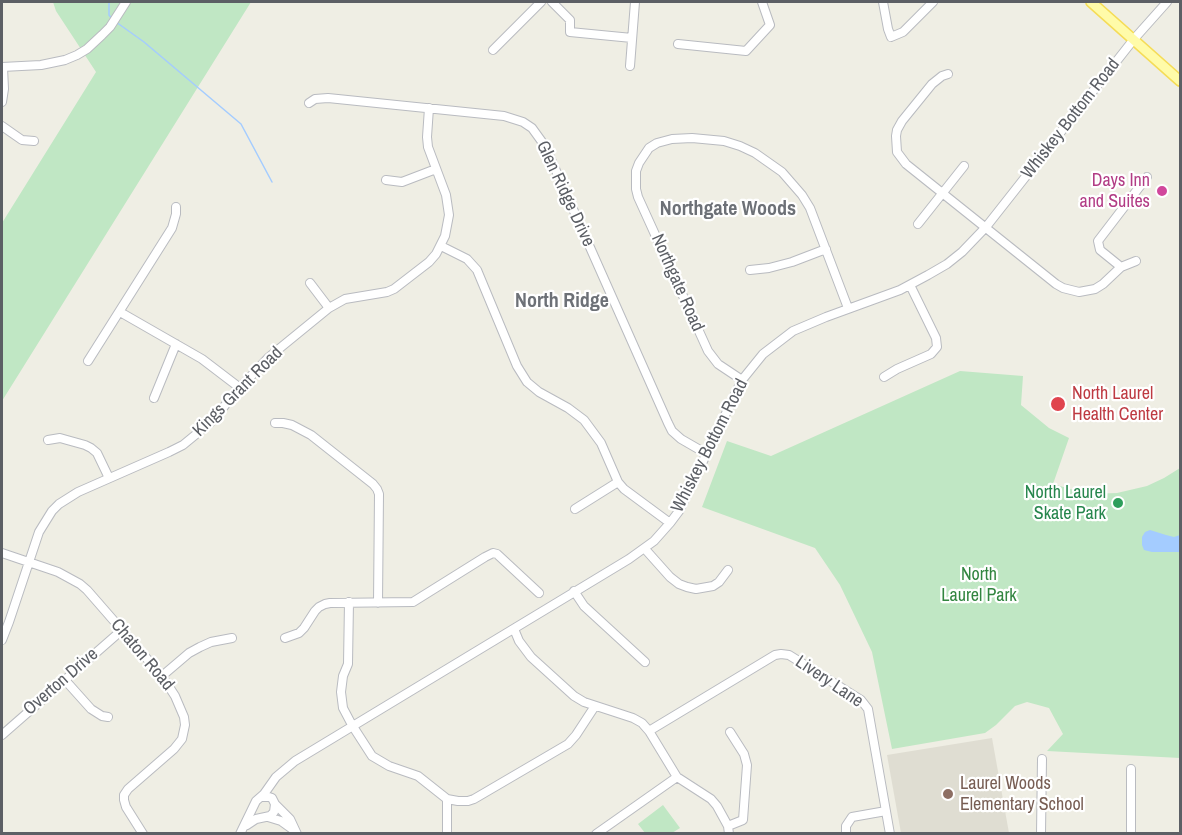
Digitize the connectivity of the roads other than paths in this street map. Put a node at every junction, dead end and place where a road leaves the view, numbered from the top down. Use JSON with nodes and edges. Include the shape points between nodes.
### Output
{"nodes":[{"id":1,"x":126,"y":2,"type":"edge"},
{"id":2,"x":541,"y":2,"type":"edge"},
{"id":3,"x":552,"y":2,"type":"edge"},
{"id":4,"x":635,"y":2,"type":"edge"},
{"id":5,"x":762,"y":2,"type":"edge"},
{"id":6,"x":883,"y":2,"type":"edge"},
{"id":7,"x":933,"y":2,"type":"edge"},
{"id":8,"x":1091,"y":2,"type":"edge"},
{"id":9,"x":1167,"y":2,"type":"edge"},
{"id":10,"x":632,"y":38,"type":"junction"},
{"id":11,"x":1134,"y":39,"type":"junction"},
{"id":12,"x":678,"y":44,"type":"dead end"},
{"id":13,"x":493,"y":50,"type":"dead end"},
{"id":14,"x":630,"y":66,"type":"dead end"},
{"id":15,"x":2,"y":67,"type":"edge"},
{"id":16,"x":948,"y":74,"type":"dead end"},
{"id":17,"x":1180,"y":81,"type":"edge"},
{"id":18,"x":2,"y":102,"type":"edge"},
{"id":19,"x":309,"y":103,"type":"dead end"},
{"id":20,"x":429,"y":108,"type":"junction"},
{"id":21,"x":2,"y":126,"type":"edge"},
{"id":22,"x":34,"y":141,"type":"dead end"},
{"id":23,"x":964,"y":165,"type":"dead end"},
{"id":24,"x":436,"y":169,"type":"junction"},
{"id":25,"x":1147,"y":177,"type":"dead end"},
{"id":26,"x":386,"y":180,"type":"dead end"},
{"id":27,"x":942,"y":192,"type":"junction"},
{"id":28,"x":176,"y":207,"type":"dead end"},
{"id":29,"x":918,"y":224,"type":"dead end"},
{"id":30,"x":986,"y":227,"type":"junction"},
{"id":31,"x":441,"y":246,"type":"junction"},
{"id":32,"x":826,"y":249,"type":"junction"},
{"id":33,"x":1136,"y":261,"type":"dead end"},
{"id":34,"x":1121,"y":267,"type":"junction"},
{"id":35,"x":750,"y":270,"type":"dead end"},
{"id":36,"x":310,"y":283,"type":"dead end"},
{"id":37,"x":910,"y":285,"type":"junction"},
{"id":38,"x":329,"y":308,"type":"junction"},
{"id":39,"x":848,"y":309,"type":"junction"},
{"id":40,"x":120,"y":312,"type":"junction"},
{"id":41,"x":176,"y":344,"type":"junction"},
{"id":42,"x":88,"y":361,"type":"dead end"},
{"id":43,"x":884,"y":377,"type":"dead end"},
{"id":44,"x":742,"y":380,"type":"junction"},
{"id":45,"x":240,"y":387,"type":"junction"},
{"id":46,"x":154,"y":398,"type":"dead end"},
{"id":47,"x":275,"y":423,"type":"dead end"},
{"id":48,"x":48,"y":440,"type":"dead end"},
{"id":49,"x":707,"y":454,"type":"junction"},
{"id":50,"x":109,"y":478,"type":"junction"},
{"id":51,"x":618,"y":482,"type":"junction"},
{"id":52,"x":575,"y":508,"type":"dead end"},
{"id":53,"x":670,"y":523,"type":"junction"},
{"id":54,"x":645,"y":549,"type":"junction"},
{"id":55,"x":2,"y":554,"type":"edge"},
{"id":56,"x":28,"y":562,"type":"junction"},
{"id":57,"x":728,"y":570,"type":"dead end"},
{"id":58,"x":574,"y":591,"type":"junction"},
{"id":59,"x":539,"y":593,"type":"dead end"},
{"id":60,"x":349,"y":602,"type":"junction"},
{"id":61,"x":378,"y":603,"type":"junction"},
{"id":62,"x":514,"y":629,"type":"junction"},
{"id":63,"x":122,"y":630,"type":"junction"},
{"id":64,"x":232,"y":638,"type":"dead end"},
{"id":65,"x":285,"y":638,"type":"dead end"},
{"id":66,"x":2,"y":640,"type":"edge"},
{"id":67,"x":645,"y":662,"type":"dead end"},
{"id":68,"x":162,"y":676,"type":"junction"},
{"id":69,"x":65,"y":680,"type":"junction"},
{"id":70,"x":595,"y":706,"type":"junction"},
{"id":71,"x":108,"y":717,"type":"dead end"},
{"id":72,"x":352,"y":725,"type":"junction"},
{"id":73,"x":649,"y":731,"type":"junction"},
{"id":74,"x":730,"y":732,"type":"dead end"},
{"id":75,"x":2,"y":735,"type":"edge"},
{"id":76,"x":1042,"y":759,"type":"dead end"},
{"id":77,"x":1131,"y":769,"type":"dead end"},
{"id":78,"x":283,"y":771,"type":"junction"},
{"id":79,"x":677,"y":777,"type":"junction"},
{"id":80,"x":261,"y":797,"type":"junction"},
{"id":81,"x":447,"y":799,"type":"junction"},
{"id":82,"x":275,"y":802,"type":"junction"},
{"id":83,"x":255,"y":805,"type":"junction"},
{"id":84,"x":886,"y":811,"type":"junction"},
{"id":85,"x":266,"y":817,"type":"junction"},
{"id":86,"x":728,"y":830,"type":"edge"},
{"id":87,"x":242,"y":831,"type":"edge"},
{"id":88,"x":297,"y":833,"type":"edge"},
{"id":89,"x":143,"y":834,"type":"edge"},
{"id":90,"x":447,"y":834,"type":"edge"},
{"id":91,"x":596,"y":834,"type":"edge"},
{"id":92,"x":846,"y":834,"type":"edge"},
{"id":93,"x":890,"y":834,"type":"edge"},
{"id":94,"x":1041,"y":834,"type":"edge"},
{"id":95,"x":1131,"y":834,"type":"edge"}],
"edges":[{"from":1,"to":15,"type":"street","via":[[110,27],[87,49],[65,60]]},
{"from":2,"to":13,"type":"street"},
{"from":3,"to":10,"type":"street","via":[[570,20],[570,32]]},
{"from":4,"to":10,"type":"street"},
{"from":5,"to":12,"type":"street","via":[[770,25],[746,51]]},
{"from":6,"to":7,"type":"street","via":[[891,38],[903,32]]},
{"from":8,"to":11,"type":"main road"},
{"from":9,"to":11,"type":"street","name":"Whiskey Bottom Road"},
{"from":10,"to":14,"type":"street"},
{"from":11,"to":17,"type":"main road"},
{"from":11,"to":30,"type":"street","name":"Whiskey Bottom Road"},
{"from":15,"to":18,"type":"street"},
{"from":16,"to":27,"type":"street","via":[[932,84],[902,121],[896,136],[901,159]]},
{"from":19,"to":20,"type":"street","name":"Glen Ridge Drive","via":[[328,98]]},
{"from":20,"to":24,"type":"street","name":"Kings Grant Road","via":[[428,147]]},
{"from":20,"to":49,"type":"street","name":"Glen Ridge Drive","via":[[504,116],[532,128],[539,136],[672,431]]},
{"from":21,"to":22,"type":"street","via":[[22,140]]},
{"from":23,"to":27,"type":"street"},
{"from":24,"to":26,"type":"street","via":[[402,182]]},
{"from":24,"to":31,"type":"street","name":"Kings Grant Road","via":[[448,205],[448,225]]},
{"from":25,"to":34,"type":"street","via":[[1098,241],[1100,250]]},
{"from":27,"to":29,"type":"street"},
{"from":27,"to":30,"type":"street"},
{"from":28,"to":40,"type":"street","via":[[172,228]]},
{"from":30,"to":34,"type":"street","via":[[1063,288],[1079,292],[1095,289]]},
{"from":30,"to":37,"type":"street","name":"Whiskey Bottom Road","via":[[947,264]]},
{"from":31,"to":38,"type":"street","name":"Kings Grant Road","via":[[429,262],[394,289],[345,299]]},
{"from":31,"to":51,"type":"street","via":[[477,270],[522,375],[533,387],[584,420],[601,443]]},
{"from":32,"to":35,"type":"street","via":[[792,262]]},
{"from":32,"to":39,"type":"street","name":"Northgate Road"},
{"from":32,"to":44,"type":"street","name":"Northgate Road","via":[[802,195],[782,172],[755,153],[724,141],[692,138],[657,144],[643,156],[636,171],[638,197],[708,351],[718,364]]},
{"from":33,"to":34,"type":"street"},
{"from":36,"to":38,"type":"street"},
{"from":37,"to":39,"type":"street","name":"Whiskey Bottom Road"},
{"from":37,"to":43,"type":"street","via":[[937,347],[931,354]]},
{"from":38,"to":45,"type":"street","name":"Kings Grant Road","via":[[269,357]]},
{"from":39,"to":44,"type":"street","name":"Whiskey Bottom Road","via":[[793,332],[763,354]]},
{"from":40,"to":41,"type":"street"},
{"from":40,"to":42,"type":"street"},
{"from":41,"to":45,"type":"street"},
{"from":41,"to":46,"type":"street"},
{"from":44,"to":49,"type":"street","name":"Whiskey Bottom Road"},
{"from":45,"to":50,"type":"street","name":"Kings Grant Road","via":[[211,422],[183,445]]},
{"from":47,"to":61,"type":"street","via":[[292,425],[311,435],[377,489]]},
{"from":48,"to":50,"type":"street","via":[[60,438],[91,448]]},
{"from":49,"to":53,"type":"street","name":"Whiskey Bottom Road"},
{"from":50,"to":56,"type":"street","name":"Kings Grant Road","via":[[68,498],[52,511]]},
{"from":51,"to":52,"type":"street"},
{"from":51,"to":53,"type":"street"},
{"from":53,"to":54,"type":"street","name":"Whiskey Bottom Road"},
{"from":54,"to":57,"type":"street","via":[[670,578],[687,587],[713,586]]},
{"from":54,"to":58,"type":"street","name":"Whiskey Bottom Road"},
{"from":55,"to":56,"type":"street","name":"Chaton Road"},
{"from":56,"to":63,"type":"street","name":"Chaton Road","via":[[80,584]]},
{"from":56,"to":66,"type":"street","name":"Kings Grant Road"},
{"from":58,"to":62,"type":"street","name":"Whiskey Bottom Road"},
{"from":58,"to":67,"type":"street","via":[[584,606]]},
{"from":59,"to":61,"type":"street","via":[[493,553],[413,602]]},
{"from":60,"to":61,"type":"street"},
{"from":60,"to":65,"type":"street","via":[[319,607],[299,633]]},
{"from":60,"to":72,"type":"street","via":[[348,663],[342,692],[343,708]]},
{"from":62,"to":70,"type":"street","via":[[531,657],[574,696]]},
{"from":62,"to":72,"type":"street","name":"Whiskey Bottom Road"},
{"from":63,"to":68,"type":"street","name":"Chaton Road"},
{"from":63,"to":69,"type":"street","name":"Overton Drive"},
{"from":64,"to":68,"type":"street","via":[[200,647]]},
{"from":68,"to":89,"type":"street","name":"Chaton Road","via":[[175,696],[185,725],[174,750],[125,792],[124,804]]},
{"from":69,"to":71,"type":"street","via":[[91,709]]},
{"from":69,"to":75,"type":"street","name":"Overton Drive"},
{"from":70,"to":73,"type":"street","via":[[633,718]]},
{"from":70,"to":81,"type":"street","via":[[568,744],[474,799]]},
{"from":72,"to":78,"type":"street","name":"Whiskey Bottom Road"},
{"from":72,"to":81,"type":"street","via":[[372,756],[418,776]]},
{"from":73,"to":79,"type":"street"},
{"from":73,"to":84,"type":"street","name":"Livery Lane","via":[[775,655],[789,655],[861,700],[868,709]]},
{"from":74,"to":86,"type":"street","via":[[747,765],[742,820]]},
{"from":76,"to":94,"type":"street"},
{"from":77,"to":95,"type":"street"},
{"from":78,"to":80,"type":"street","name":"Whiskey Bottom Road"},
{"from":78,"to":82,"type":"street","via":[[274,789]]},
{"from":79,"to":86,"type":"street","via":[[711,799]]},
{"from":79,"to":91,"type":"street"},
{"from":80,"to":82,"type":"street","via":[[269,796]]},
{"from":80,"to":83,"type":"street"},
{"from":81,"to":90,"type":"street"},
{"from":82,"to":85,"type":"street","via":[[274,812]]},
{"from":82,"to":88,"type":"street"},
{"from":83,"to":85,"type":"street","via":[[257,813]]},
{"from":83,"to":87,"type":"street"},
{"from":84,"to":92,"type":"street","via":[[852,817]]},
{"from":84,"to":93,"type":"street","name":"Livery Lane"},
{"from":85,"to":87,"type":"street","via":[[253,820]]},
{"from":85,"to":88,"type":"street","via":[[281,821]]}]}
